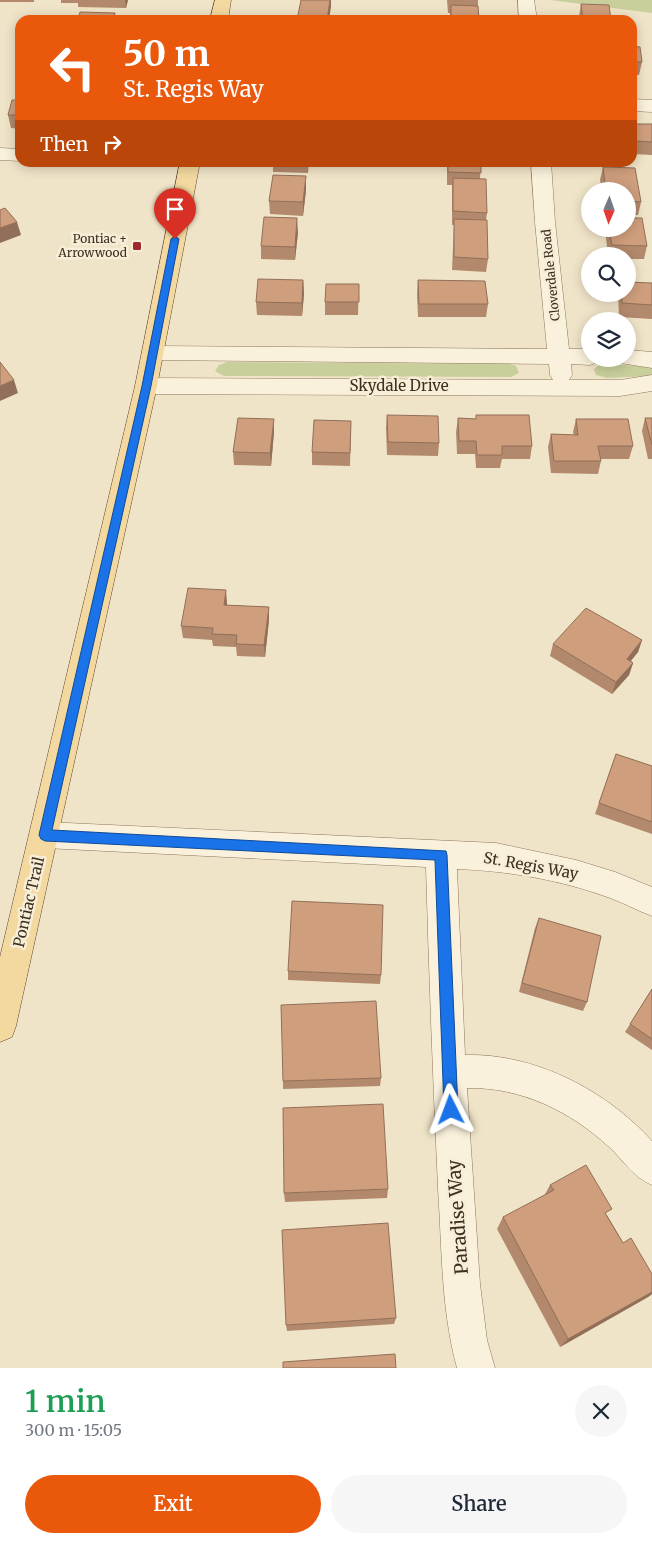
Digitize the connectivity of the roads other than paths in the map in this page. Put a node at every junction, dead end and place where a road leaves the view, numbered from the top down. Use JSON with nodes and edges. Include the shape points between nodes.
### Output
{"nodes":[{"id":1,"x":223,"y":0,"type":"edge"},
{"id":2,"x":526,"y":0,"type":"edge"},
{"id":3,"x":220,"y":15,"type":"edge"},
{"id":4,"x":528,"y":15,"type":"edge"},
{"id":5,"x":637,"y":105,"type":"edge"},
{"id":6,"x":652,"y":106,"type":"edge"},
{"id":7,"x":0,"y":154,"type":"edge"},
{"id":8,"x":15,"y":155,"type":"edge"},
{"id":9,"x":189,"y":167,"type":"edge"},
{"id":10,"x":541,"y":167,"type":"edge"},
{"id":11,"x":152,"y":353,"type":"junction"},
{"id":12,"x":559,"y":356,"type":"junction"},
{"id":13,"x":581,"y":357,"type":"edge"},
{"id":14,"x":636,"y":359,"type":"edge"},
{"id":15,"x":652,"y":360,"type":"edge"},
{"id":16,"x":652,"y":383,"type":"edge"},
{"id":17,"x":146,"y":386,"type":"junction"},
{"id":18,"x":563,"y":387,"type":"junction"},
{"id":19,"x":45,"y":835,"type":"junction"},
{"id":20,"x":441,"y":855,"type":"junction"},
{"id":21,"x":652,"y":902,"type":"edge"},
{"id":22,"x":0,"y":1026,"type":"edge"},
{"id":23,"x":449,"y":1072,"type":"junction"},
{"id":24,"x":652,"y":1168,"type":"edge"},
{"id":25,"x":476,"y":1368,"type":"edge"}],
"edges":[{"from":1,"to":3,"type":"main road"},
{"from":2,"to":4,"type":"street"},
{"from":5,"to":6,"type":"street"},
{"from":7,"to":8,"type":"street"},
{"from":9,"to":11,"type":"main road","name":"Pontiac Trail"},
{"from":10,"to":12,"type":"street","name":"Cloverdale Road"},
{"from":11,"to":12,"type":"street","name":"Skydale Drive"},
{"from":11,"to":17,"type":"main road","name":"Pontiac Trail"},
{"from":12,"to":13,"type":"street","name":"Skydale Drive"},
{"from":12,"to":18,"type":"street","name":"Cloverdale Road"},
{"from":14,"to":15,"type":"street"},
{"from":16,"to":18,"type":"street","name":"Skydale Drive","via":[[620,388]]},
{"from":17,"to":18,"type":"street","name":"Skydale Drive"},
{"from":17,"to":19,"type":"main road","name":"Pontiac Trail"},
{"from":19,"to":20,"type":"street","name":"St. Regis Way"},
{"from":19,"to":22,"type":"main road","name":"Pontiac Trail"},
{"from":20,"to":21,"type":"street","name":"St. Regis Way","via":[[496,857],[546,866],[594,878]]},
{"from":20,"to":23,"type":"street","name":"Paradise Way"},
{"from":23,"to":24,"type":"street","via":[[502,1074],[535,1082],[563,1095],[595,1114]]},
{"from":23,"to":25,"type":"street","name":"Paradise Way","via":[[462,1284],[468,1340]]}]}
